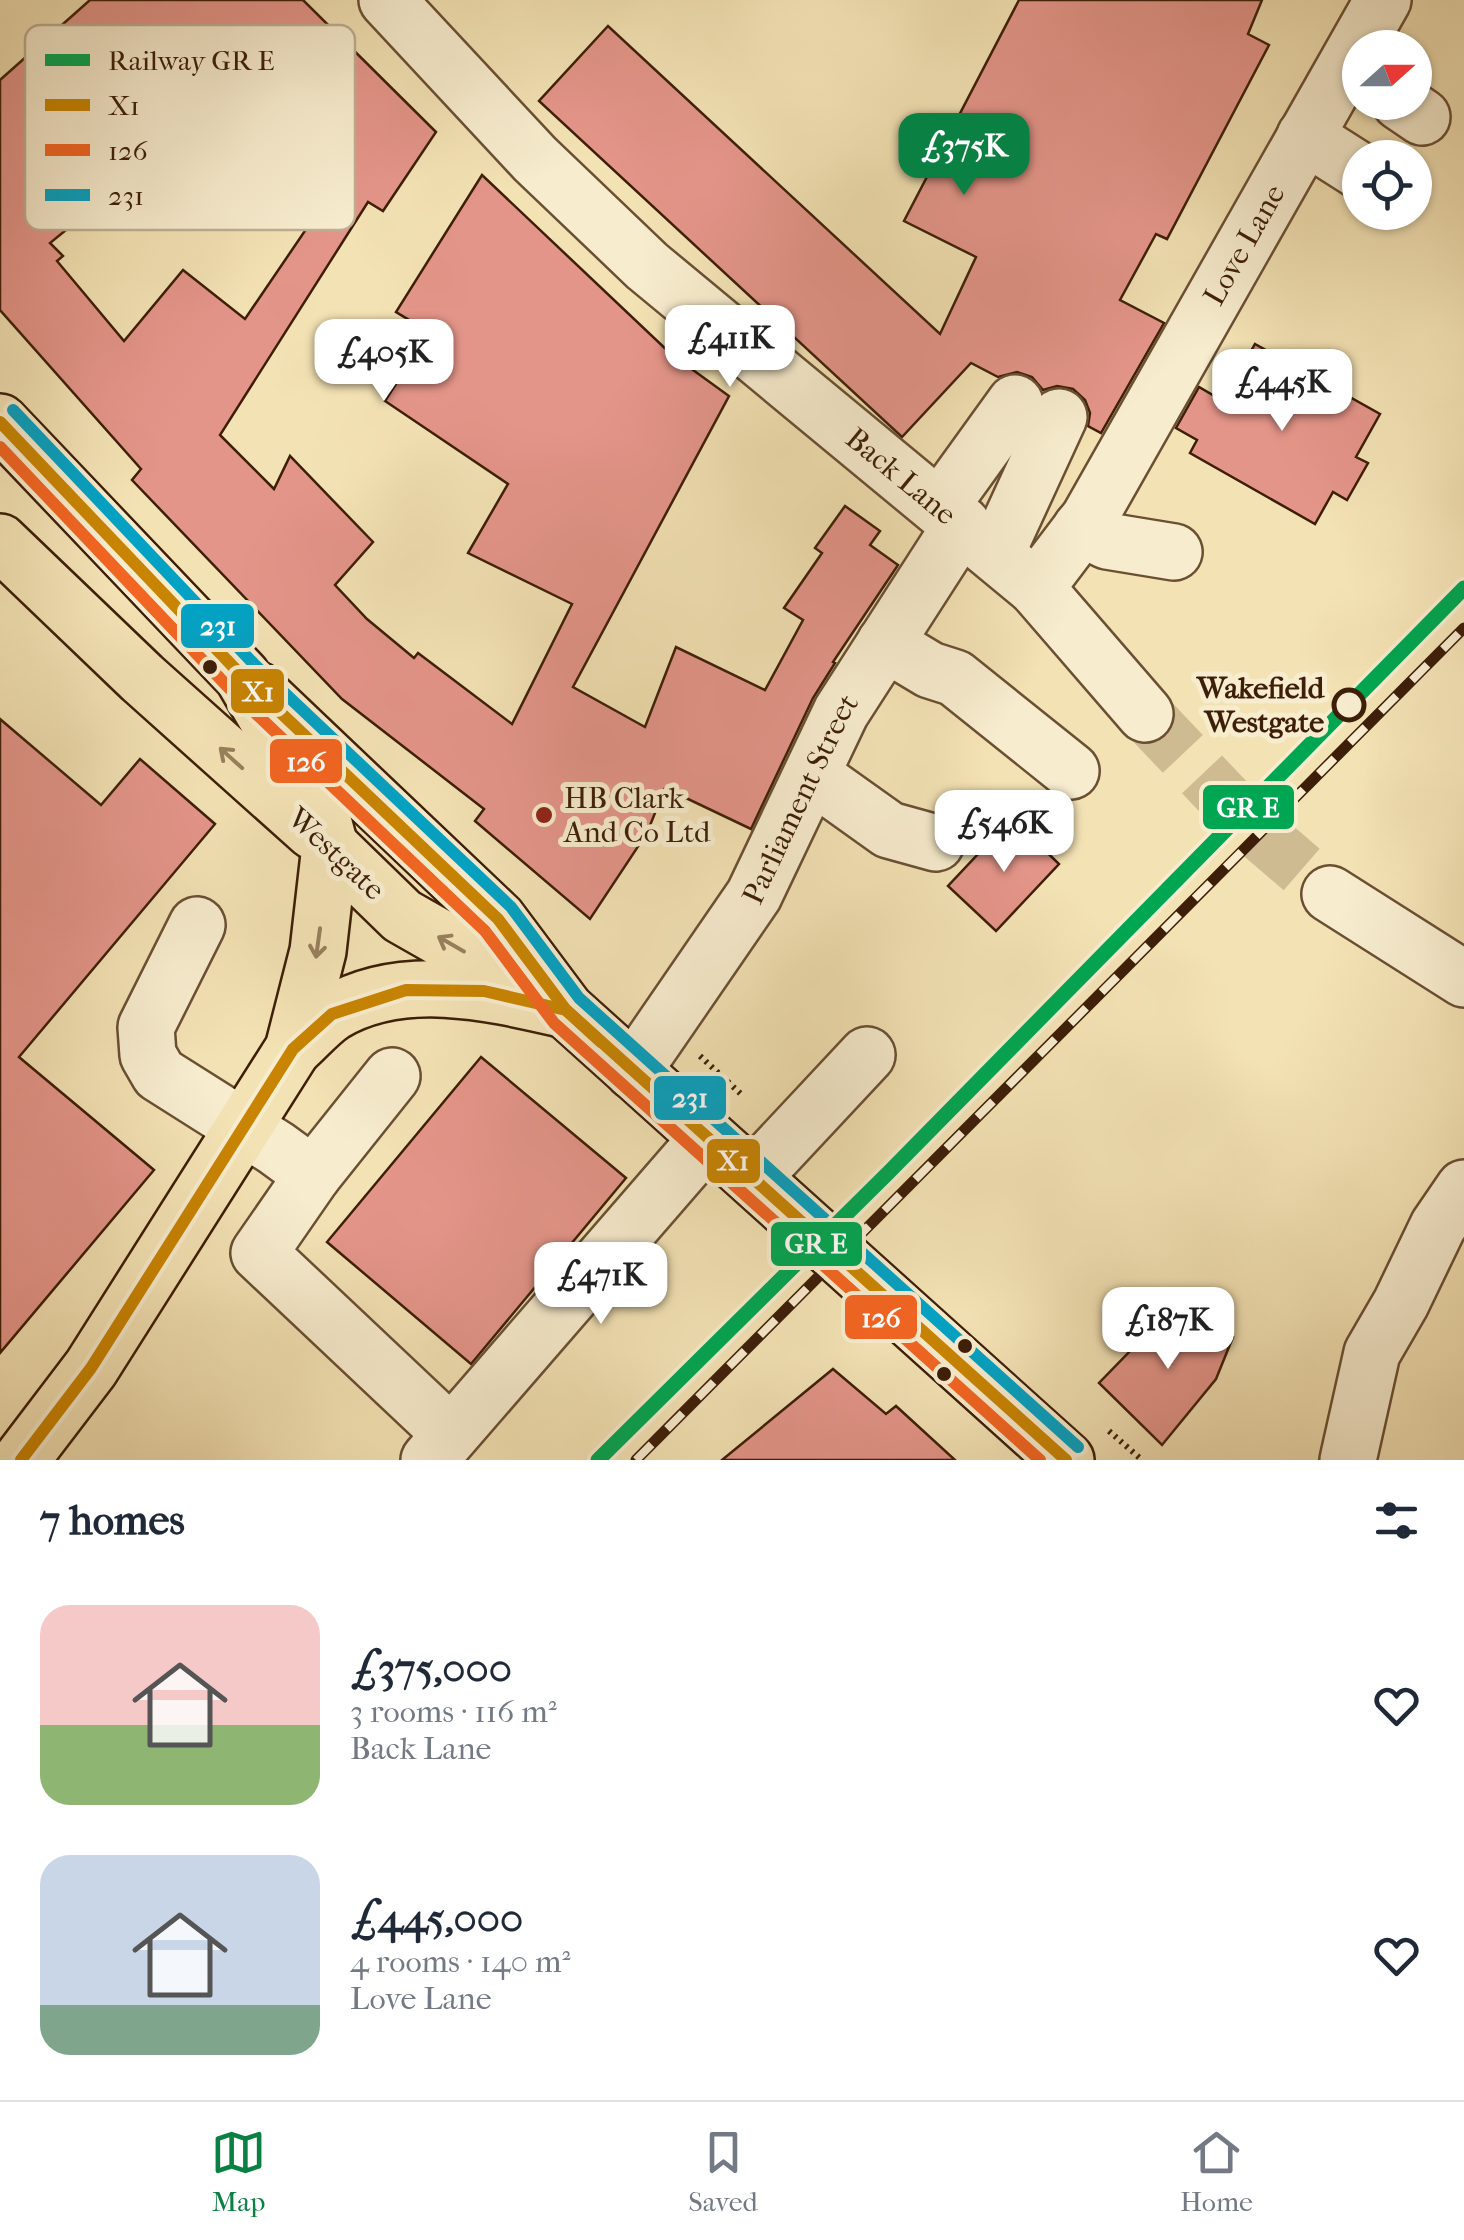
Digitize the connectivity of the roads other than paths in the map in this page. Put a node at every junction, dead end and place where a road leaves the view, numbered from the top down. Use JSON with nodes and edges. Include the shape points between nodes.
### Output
{"nodes":[{"id":1,"x":387,"y":0,"type":"edge"},
{"id":2,"x":1383,"y":0,"type":"edge"},
{"id":3,"x":1370,"y":30,"type":"edge"},
{"id":4,"x":1342,"y":86,"type":"edge"},
{"id":5,"x":1306,"y":136,"type":"junction"},
{"id":6,"x":1342,"y":159,"type":"edge"},
{"id":7,"x":0,"y":422,"type":"edge"},
{"id":8,"x":1081,"y":528,"type":"junction"},
{"id":9,"x":0,"y":542,"type":"edge"},
{"id":10,"x":984,"y":543,"type":"junction"},
{"id":11,"x":1174,"y":552,"type":"dead end"},
{"id":12,"x":885,"y":643,"type":"junction"},
{"id":13,"x":242,"y":676,"type":"junction"},
{"id":14,"x":1145,"y":714,"type":"tunnel mouth"},
{"id":15,"x":1071,"y":771,"type":"dead end"},
{"id":16,"x":812,"y":775,"type":"junction"},
{"id":17,"x":936,"y":843,"type":"dead end"},
{"id":18,"x":330,"y":846,"type":"junction"},
{"id":19,"x":1330,"y":894,"type":"tunnel mouth"},
{"id":20,"x":196,"y":925,"type":"dead end"},
{"id":21,"x":1464,"y":979,"type":"edge"},
{"id":22,"x":566,"y":1010,"type":"junction"},
{"id":23,"x":293,"y":1050,"type":"junction"},
{"id":24,"x":866,"y":1055,"type":"dead end"},
{"id":25,"x":633,"y":1071,"type":"junction"},
{"id":26,"x":392,"y":1076,"type":"dead end"},
{"id":27,"x":244,"y":1128,"type":"junction"},
{"id":28,"x":708,"y":1138,"type":"junction"},
{"id":29,"x":313,"y":1175,"type":"junction"},
{"id":30,"x":753,"y":1178,"type":"junction"},
{"id":31,"x":1464,"y":1188,"type":"edge"},
{"id":32,"x":440,"y":1447,"type":"edge"},
{"id":33,"x":21,"y":1460,"type":"edge"},
{"id":34,"x":1066,"y":1460,"type":"edge"},
{"id":35,"x":1348,"y":1460,"type":"edge"}],
"edges":[{"from":1,"to":10,"type":"street","name":"Back Lane","via":[[535,159],[647,266]]},
{"from":2,"to":3,"type":"street","name":"Love Lane"},
{"from":4,"to":5,"type":"street","name":"Love Lane"},
{"from":5,"to":6,"type":"street"},
{"from":5,"to":8,"type":"street","name":"Love Lane"},
{"from":7,"to":13,"type":"main road","name":"Westgate"},
{"from":8,"to":10,"type":"street","name":"Love Lane"},
{"from":8,"to":11,"type":"street","via":[[1107,541]]},
{"from":18,"to":9,"type":"main road","name":"Westgate","one_way":true},
{"from":10,"to":10,"type":"street","via":[[1037,410]]},
{"from":10,"to":12,"type":"street","name":"Parliament Street"},
{"from":10,"to":14,"type":"street","name":"Back Lane"},
{"from":12,"to":15,"type":"street","via":[[956,678]]},
{"from":12,"to":16,"type":"street","name":"Parliament Street","via":[[841,712]]},
{"from":13,"to":18,"type":"main road","via":[[312,794]]},
{"from":13,"to":22,"type":"main road","name":"Westgate","via":[[498,918]]},
{"from":16,"to":17,"type":"street","via":[[888,830]]},
{"from":16,"to":25,"type":"street","name":"Parliament Street","via":[[754,895]]},
{"from":22,"to":18,"type":"main road","name":"Westgate","one_way":true,"via":[[402,916]]},
{"from":18,"to":23,"type":"main road","one_way":true,"via":[[318,951]]},
{"from":19,"to":21,"type":"street"},
{"from":20,"to":27,"type":"street","via":[[146,1027],[148,1055],[159,1074]]},
{"from":22,"to":23,"type":"main road","via":[[484,992],[406,990],[332,1014]]},
{"from":22,"to":25,"type":"main road","name":"Westgate"},
{"from":23,"to":27,"type":"main road"},
{"from":24,"to":30,"type":"street"},
{"from":25,"to":28,"type":"main road","name":"Westgate"},
{"from":26,"to":29,"type":"street"},
{"from":27,"to":29,"type":"street"},
{"from":27,"to":33,"type":"main road","via":[[91,1368]]},
{"from":28,"to":30,"type":"main road","name":"Westgate"},
{"from":28,"to":32,"type":"street"},
{"from":29,"to":32,"type":"street","via":[[259,1254]]},
{"from":30,"to":34,"type":"main road","name":"Westgate"},
{"from":31,"to":35,"type":"street","via":[[1372,1352]]}]}
